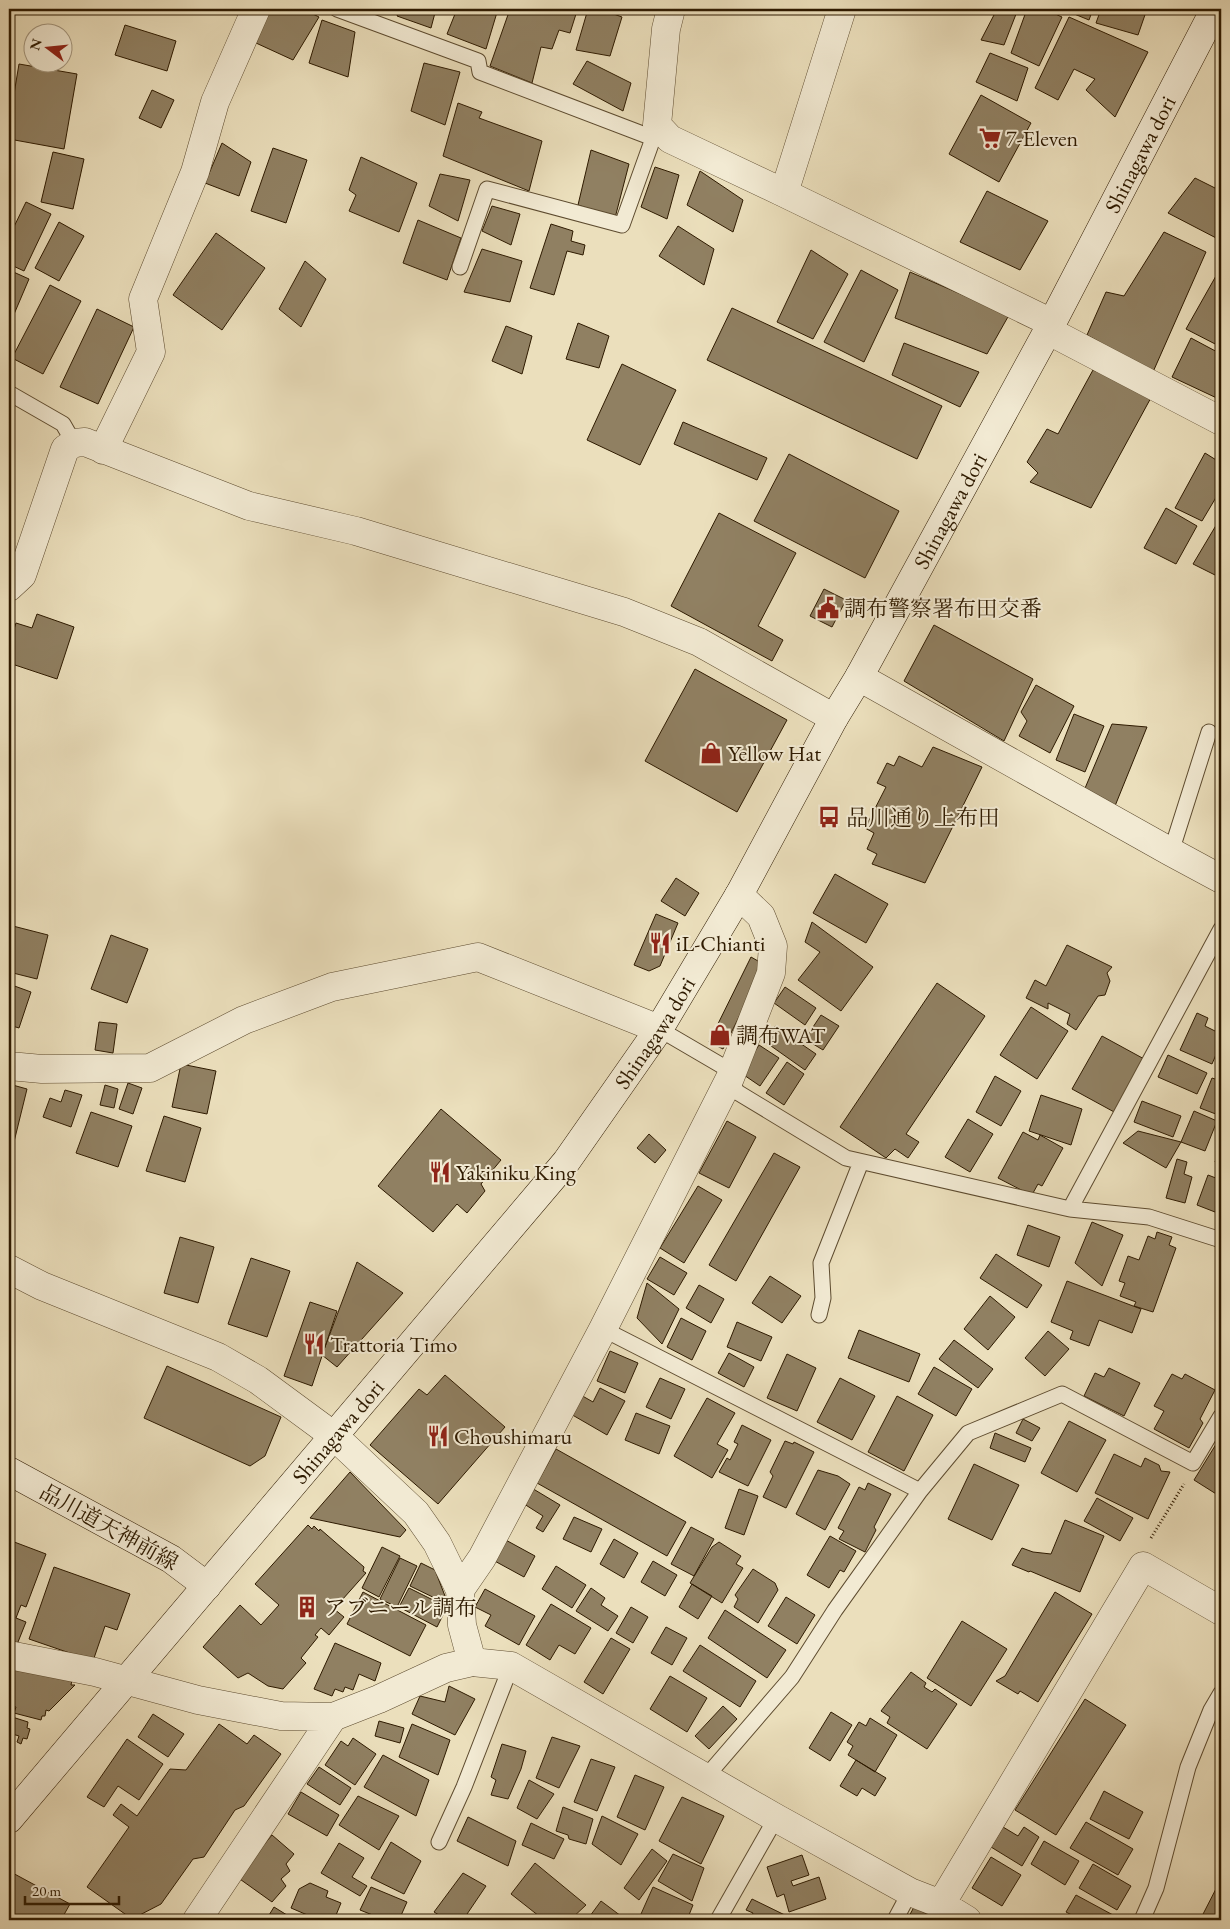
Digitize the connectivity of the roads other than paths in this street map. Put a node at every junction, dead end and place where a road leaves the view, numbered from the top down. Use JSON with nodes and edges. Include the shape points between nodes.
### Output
{"nodes":[{"id":1,"x":256,"y":9,"type":"edge"},
{"id":2,"x":337,"y":9,"type":"edge"},
{"id":3,"x":672,"y":9,"type":"edge"},
{"id":4,"x":842,"y":9,"type":"edge"},
{"id":5,"x":1216,"y":9,"type":"edge"},
{"id":6,"x":655,"y":132,"type":"junction"},
{"id":7,"x":784,"y":193,"type":"junction"},
{"id":8,"x":460,"y":268,"type":"dead end"},
{"id":9,"x":1049,"y":327,"type":"junction"},
{"id":10,"x":9,"y":393,"type":"edge"},
{"id":11,"x":1221,"y":421,"type":"edge"},
{"id":12,"x":74,"y":443,"type":"junction"},
{"id":13,"x":103,"y":450,"type":"junction"},
{"id":14,"x":9,"y":587,"type":"edge"},
{"id":15,"x":859,"y":677,"type":"junction"},
{"id":16,"x":834,"y":718,"type":"junction"},
{"id":17,"x":1209,"y":732,"type":"dead end"},
{"id":18,"x":1171,"y":852,"type":"junction"},
{"id":19,"x":1221,"y":879,"type":"edge"},
{"id":20,"x":739,"y":895,"type":"junction"},
{"id":21,"x":1221,"y":929,"type":"edge"},
{"id":22,"x":659,"y":1029,"type":"junction"},
{"id":23,"x":9,"y":1066,"type":"edge"},
{"id":24,"x":730,"y":1078,"type":"junction"},
{"id":25,"x":861,"y":1162,"type":"junction"},
{"id":26,"x":1070,"y":1209,"type":"junction"},
{"id":27,"x":1221,"y":1240,"type":"edge"},
{"id":28,"x":9,"y":1269,"type":"edge"},
{"id":29,"x":818,"y":1315,"type":"dead end"},
{"id":30,"x":603,"y":1329,"type":"junction"},
{"id":31,"x":1221,"y":1416,"type":"edge"},
{"id":32,"x":334,"y":1436,"type":"junction"},
{"id":33,"x":9,"y":1471,"type":"edge"},
{"id":34,"x":920,"y":1491,"type":"junction"},
{"id":35,"x":207,"y":1586,"type":"junction"},
{"id":36,"x":460,"y":1590,"type":"junction"},
{"id":37,"x":1221,"y":1611,"type":"edge"},
{"id":38,"x":9,"y":1655,"type":"edge"},
{"id":39,"x":472,"y":1662,"type":"junction"},
{"id":40,"x":511,"y":1666,"type":"junction"},
{"id":41,"x":127,"y":1680,"type":"junction"},
{"id":42,"x":1221,"y":1693,"type":"edge"},
{"id":43,"x":333,"y":1717,"type":"junction"},
{"id":44,"x":705,"y":1778,"type":"junction"},
{"id":45,"x":776,"y":1818,"type":"junction"},
{"id":46,"x":9,"y":1820,"type":"edge"},
{"id":47,"x":439,"y":1842,"type":"dead end"},
{"id":48,"x":910,"y":1892,"type":"junction"},
{"id":49,"x":941,"y":1904,"type":"junction"},
{"id":50,"x":197,"y":1920,"type":"edge"},
{"id":51,"x":718,"y":1920,"type":"edge"},
{"id":52,"x":895,"y":1920,"type":"edge"},
{"id":53,"x":967,"y":1920,"type":"edge"},
{"id":54,"x":1142,"y":1920,"type":"edge"}],
"edges":[{"from":1,"to":13,"type":"street","via":[[215,102],[195,172],[143,299],[151,352]]},
{"from":2,"to":6,"type":"lane","via":[[478,61],[480,72]]},
{"from":3,"to":6,"type":"street","via":[[666,29]]},
{"from":4,"to":7,"type":"street"},
{"from":5,"to":9,"type":"street","name":"Shinagawa dori"},
{"from":6,"to":7,"type":"street"},
{"from":6,"to":8,"type":"lane","via":[[622,226],[487,189]]},
{"from":7,"to":9,"type":"street"},
{"from":9,"to":11,"type":"street"},
{"from":9,"to":15,"type":"street","name":"Shinagawa dori"},
{"from":10,"to":12,"type":"lane","via":[[63,424]]},
{"from":12,"to":13,"type":"street","via":[[86,442]]},
{"from":12,"to":14,"type":"street","via":[[65,449],[22,575]]},
{"from":13,"to":16,"type":"street","via":[[249,506],[356,531],[624,612],[700,642]]},
{"from":15,"to":16,"type":"street","name":"Shinagawa dori"},
{"from":15,"to":18,"type":"street"},
{"from":16,"to":20,"type":"street","name":"Shinagawa dori"},
{"from":17,"to":18,"type":"lane"},
{"from":18,"to":19,"type":"street"},
{"from":20,"to":22,"type":"street","name":"Shinagawa dori"},
{"from":20,"to":24,"type":"street","via":[[761,916],[773,946],[771,973]]},
{"from":21,"to":26,"type":"lane"},
{"from":22,"to":23,"type":"street","via":[[478,957],[332,987],[244,1020],[150,1068],[42,1069]]},
{"from":22,"to":24,"type":"lane","via":[[724,1067]]},
{"from":22,"to":32,"type":"street","name":"Shinagawa dori","via":[[566,1162]]},
{"from":24,"to":25,"type":"lane","via":[[737,1092],[846,1158]]},
{"from":24,"to":30,"type":"street"},
{"from":25,"to":26,"type":"lane"},
{"from":25,"to":29,"type":"lane","via":[[822,1263],[823,1298]]},
{"from":26,"to":27,"type":"lane","via":[[1149,1217]]},
{"from":28,"to":32,"type":"street","via":[[42,1286],[218,1357],[258,1380]]},
{"from":30,"to":34,"type":"lane"},
{"from":30,"to":36,"type":"street","via":[[482,1558]]},
{"from":31,"to":34,"type":"lane","via":[[1193,1463],[1062,1394],[968,1434]]},
{"from":32,"to":35,"type":"street","name":"Shinagawa dori"},
{"from":32,"to":36,"type":"street","via":[[416,1513],[437,1543]]},
{"from":33,"to":35,"type":"street","name":"品川道天神前線","via":[[171,1559]]},
{"from":34,"to":44,"type":"lane","via":[[835,1610],[792,1678]]},
{"from":35,"to":41,"type":"street","name":"Shinagawa dori"},
{"from":36,"to":39,"type":"street","via":[[462,1625]]},
{"from":37,"to":49,"type":"street","via":[[1143,1566]]},
{"from":38,"to":41,"type":"street"},
{"from":39,"to":40,"type":"street"},
{"from":39,"to":43,"type":"street","via":[[446,1668]]},
{"from":40,"to":44,"type":"street"},
{"from":40,"to":47,"type":"lane"},
{"from":41,"to":43,"type":"street","via":[[198,1700],[281,1716]]},
{"from":41,"to":46,"type":"street","name":"Shinagawa dori"},
{"from":42,"to":54,"type":"lane","via":[[1188,1767],[1156,1888]]},
{"from":43,"to":50,"type":"street"},
{"from":44,"to":45,"type":"street"},
{"from":45,"to":48,"type":"street"},
{"from":45,"to":51,"type":"lane"},
{"from":48,"to":49,"type":"street"},
{"from":48,"to":52,"type":"lane"},
{"from":49,"to":53,"type":"street"}]}
